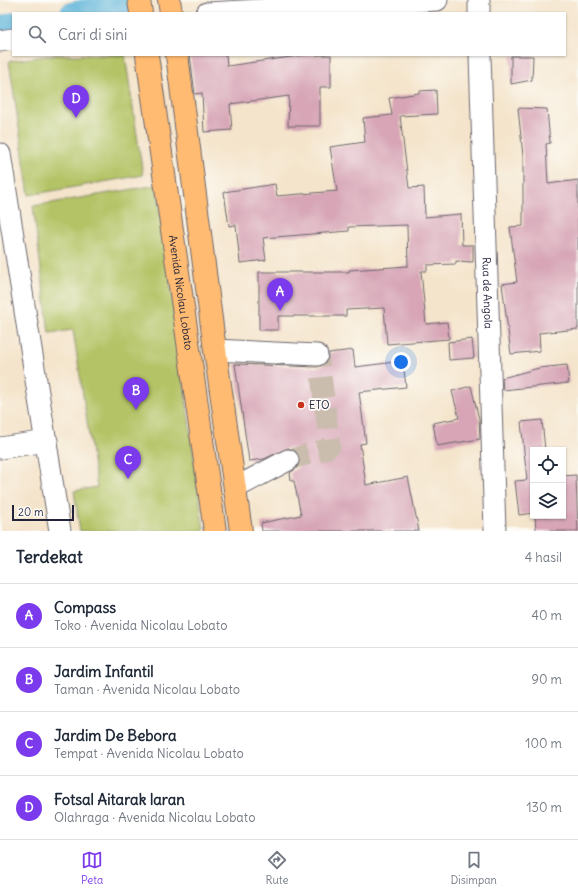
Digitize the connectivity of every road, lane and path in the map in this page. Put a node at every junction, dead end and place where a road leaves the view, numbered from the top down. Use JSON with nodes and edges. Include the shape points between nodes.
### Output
{"nodes":[{"id":1,"x":139,"y":0,"type":"edge"},
{"id":2,"x":169,"y":0,"type":"edge"},
{"id":3,"x":437,"y":0,"type":"edge"},
{"id":4,"x":478,"y":0,"type":"edge"},
{"id":5,"x":141,"y":12,"type":"edge"},
{"id":6,"x":171,"y":12,"type":"edge"},
{"id":7,"x":225,"y":12,"type":"edge"},
{"id":8,"x":479,"y":12,"type":"edge"},
{"id":9,"x":12,"y":39,"type":"edge"},
{"id":10,"x":0,"y":41,"type":"edge"},
{"id":11,"x":147,"y":56,"type":"edge"},
{"id":12,"x":177,"y":56,"type":"edge"},
{"id":13,"x":480,"y":56,"type":"edge"},
{"id":14,"x":0,"y":154,"type":"edge"},
{"id":15,"x":4,"y":200,"type":"edge"},
{"id":16,"x":215,"y":350,"type":"junction"},
{"id":17,"x":317,"y":355,"type":"dead end"},
{"id":18,"x":47,"y":441,"type":"junction"},
{"id":19,"x":0,"y":448,"type":"edge"},
{"id":20,"x":288,"y":460,"type":"tunnel mouth"},
{"id":21,"x":235,"y":488,"type":"junction"},
{"id":22,"x":60,"y":531,"type":"edge"},
{"id":23,"x":215,"y":531,"type":"edge"},
{"id":24,"x":241,"y":531,"type":"edge"},
{"id":25,"x":495,"y":531,"type":"edge"}],
"edges":[{"from":1,"to":5,"type":"main road"},
{"from":2,"to":6,"type":"main road"},
{"from":3,"to":7,"type":"street"},
{"from":4,"to":8,"type":"street"},
{"from":9,"to":10,"type":"street"},
{"from":11,"to":23,"type":"main road","name":"Avenida Nicolau Lobato"},
{"from":12,"to":16,"type":"main road"},
{"from":13,"to":25,"type":"street","name":"Rua de Angola"},
{"from":14,"to":15,"type":"street"},
{"from":15,"to":18,"type":"street"},
{"from":16,"to":17,"type":"street"},
{"from":16,"to":21,"type":"main road"},
{"from":18,"to":19,"type":"street"},
{"from":18,"to":22,"type":"street"},
{"from":20,"to":21,"type":"street"},
{"from":21,"to":24,"type":"main road"}]}
